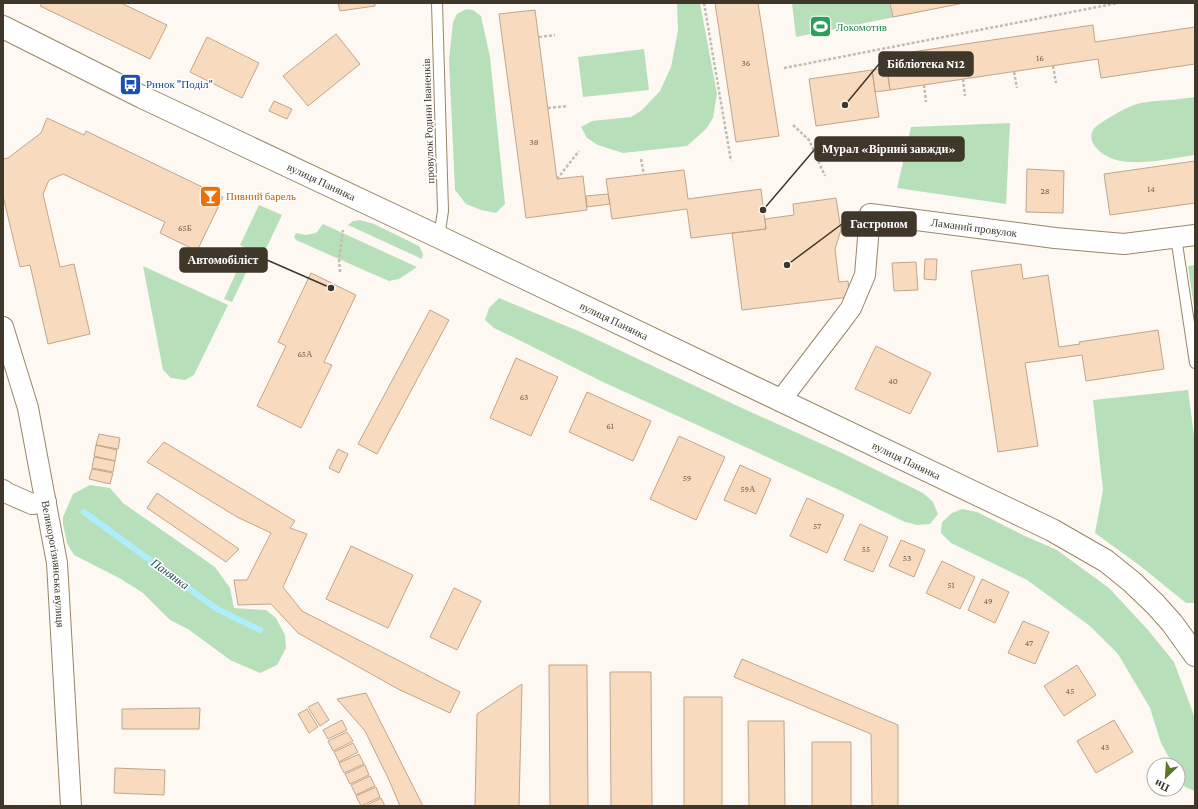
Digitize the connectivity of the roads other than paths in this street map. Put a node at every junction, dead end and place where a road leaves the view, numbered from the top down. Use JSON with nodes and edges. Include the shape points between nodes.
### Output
{"nodes":[{"id":1,"x":437,"y":3,"type":"edge"},
{"id":2,"x":3,"y":28,"type":"edge"},
{"id":3,"x":1185,"y":236,"type":"edge"},
{"id":4,"x":439,"y":237,"type":"junction"},
{"id":5,"x":3,"y":327,"type":"edge"},
{"id":6,"x":1195,"y":363,"type":"edge"},
{"id":7,"x":780,"y":401,"type":"junction"},
{"id":8,"x":3,"y":490,"type":"edge"},
{"id":9,"x":46,"y":502,"type":"junction"},
{"id":10,"x":1195,"y":654,"type":"edge"},
{"id":11,"x":71,"y":806,"type":"edge"}],
"edges":[{"from":1,"to":4,"type":"lane","name":"провулок Родини Іваненків","via":[[443,211]]},
{"from":2,"to":4,"type":"main road","name":"вулиця Панянка","via":[[142,97]]},
{"from":3,"to":6,"type":"lane"},
{"from":3,"to":7,"type":"street","name":"Ламаний провулок","via":[[1124,244],[1055,238],[870,214],[865,275],[851,308]]},
{"from":4,"to":7,"type":"main road","name":"вулиця Панянка"},
{"from":5,"to":9,"type":"street","name":"Великорогізнянська вулиця","via":[[28,408]]},
{"from":7,"to":10,"type":"main road","name":"вулиця Панянка","via":[[1052,530],[1106,561],[1155,604]]},
{"from":8,"to":9,"type":"street","via":[[32,504]]},
{"from":9,"to":11,"type":"street","name":"Великорогізнянська вулиця","via":[[57,563]]}]}
